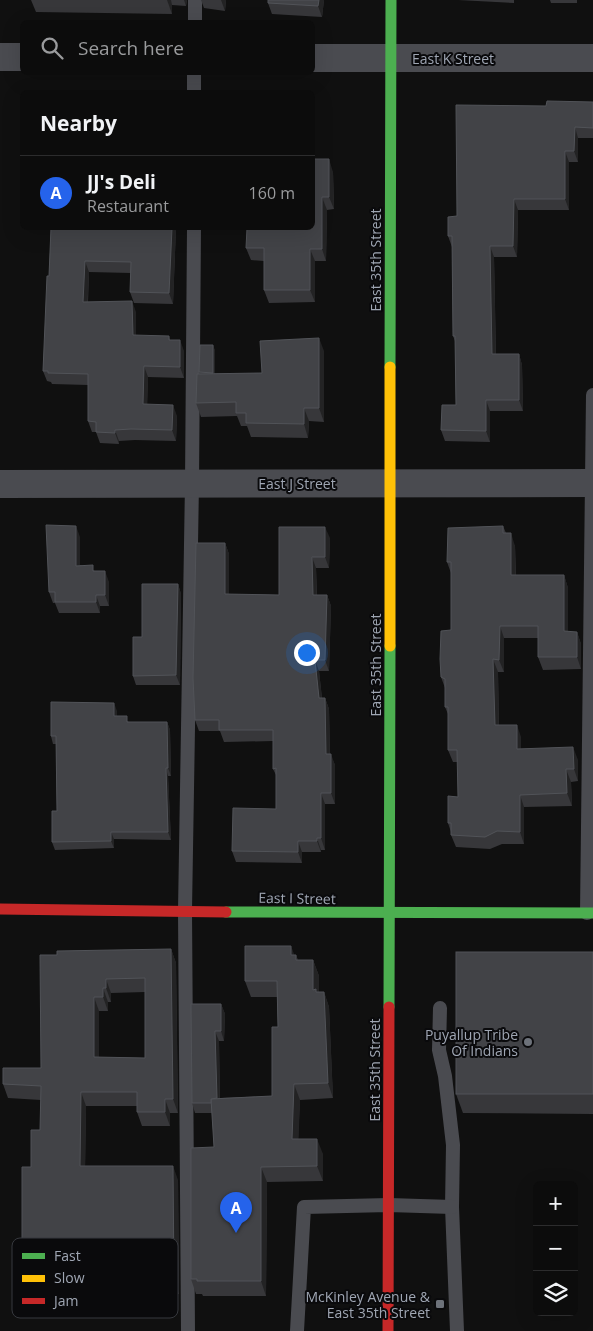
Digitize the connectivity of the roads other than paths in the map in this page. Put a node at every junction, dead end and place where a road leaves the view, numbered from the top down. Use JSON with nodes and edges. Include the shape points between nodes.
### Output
{"nodes":[{"id":1,"x":195,"y":0,"type":"edge"},
{"id":2,"x":391,"y":0,"type":"edge"},
{"id":3,"x":194,"y":20,"type":"edge"},
{"id":4,"x":0,"y":57,"type":"edge"},
{"id":5,"x":20,"y":57,"type":"edge"},
{"id":6,"x":315,"y":58,"type":"edge"},
{"id":7,"x":391,"y":58,"type":"junction"},
{"id":8,"x":593,"y":58,"type":"edge"},
{"id":9,"x":194,"y":75,"type":"edge"},
{"id":10,"x":194,"y":90,"type":"edge"},
{"id":11,"x":194,"y":230,"type":"edge"},
{"id":12,"x":593,"y":396,"type":"edge"},
{"id":13,"x":390,"y":482,"type":"junction"},
{"id":14,"x":192,"y":483,"type":"junction"},
{"id":15,"x":592,"y":483,"type":"edge"},
{"id":16,"x":0,"y":484,"type":"edge"},
{"id":17,"x":0,"y":909,"type":"edge"},
{"id":18,"x":186,"y":911,"type":"junction"},
{"id":19,"x":590,"y":912,"type":"edge"},
{"id":20,"x":390,"y":914,"type":"junction"},
{"id":21,"x":440,"y":1008,"type":"dead end"},
{"id":22,"x":389,"y":1205,"type":"junction"},
{"id":23,"x":452,"y":1207,"type":"junction"},
{"id":24,"x":188,"y":1331,"type":"edge"},
{"id":25,"x":297,"y":1331,"type":"edge"},
{"id":26,"x":388,"y":1331,"type":"edge"},
{"id":27,"x":457,"y":1331,"type":"edge"}],
"edges":[{"from":1,"to":3,"type":"lane"},
{"from":2,"to":7,"type":"street","name":"East 35th Street"},
{"from":4,"to":5,"type":"street"},
{"from":6,"to":7,"type":"street","name":"East K Street"},
{"from":7,"to":8,"type":"street","name":"East K Street"},
{"from":7,"to":13,"type":"street","name":"East 35th Street"},
{"from":9,"to":10,"type":"lane"},
{"from":11,"to":14,"type":"lane"},
{"from":12,"to":15,"type":"lane"},
{"from":13,"to":14,"type":"street","name":"East J Street"},
{"from":13,"to":15,"type":"street","name":"East J Street"},
{"from":13,"to":20,"type":"street","name":"East 35th Street"},
{"from":14,"to":16,"type":"street","name":"East J Street"},
{"from":14,"to":18,"type":"lane"},
{"from":15,"to":19,"type":"lane"},
{"from":17,"to":18,"type":"street","name":"East I Street"},
{"from":18,"to":20,"type":"street","name":"East I Street"},
{"from":18,"to":24,"type":"lane"},
{"from":19,"to":20,"type":"street","name":"East I Street"},
{"from":20,"to":22,"type":"street","name":"East 35th Street"},
{"from":21,"to":23,"type":"lane","via":[[439,1050],[453,1145]]},
{"from":22,"to":23,"type":"lane"},
{"from":22,"to":25,"type":"lane","via":[[304,1207]]},
{"from":22,"to":26,"type":"street","name":"East 35th Street"},
{"from":23,"to":27,"type":"lane"}]}
